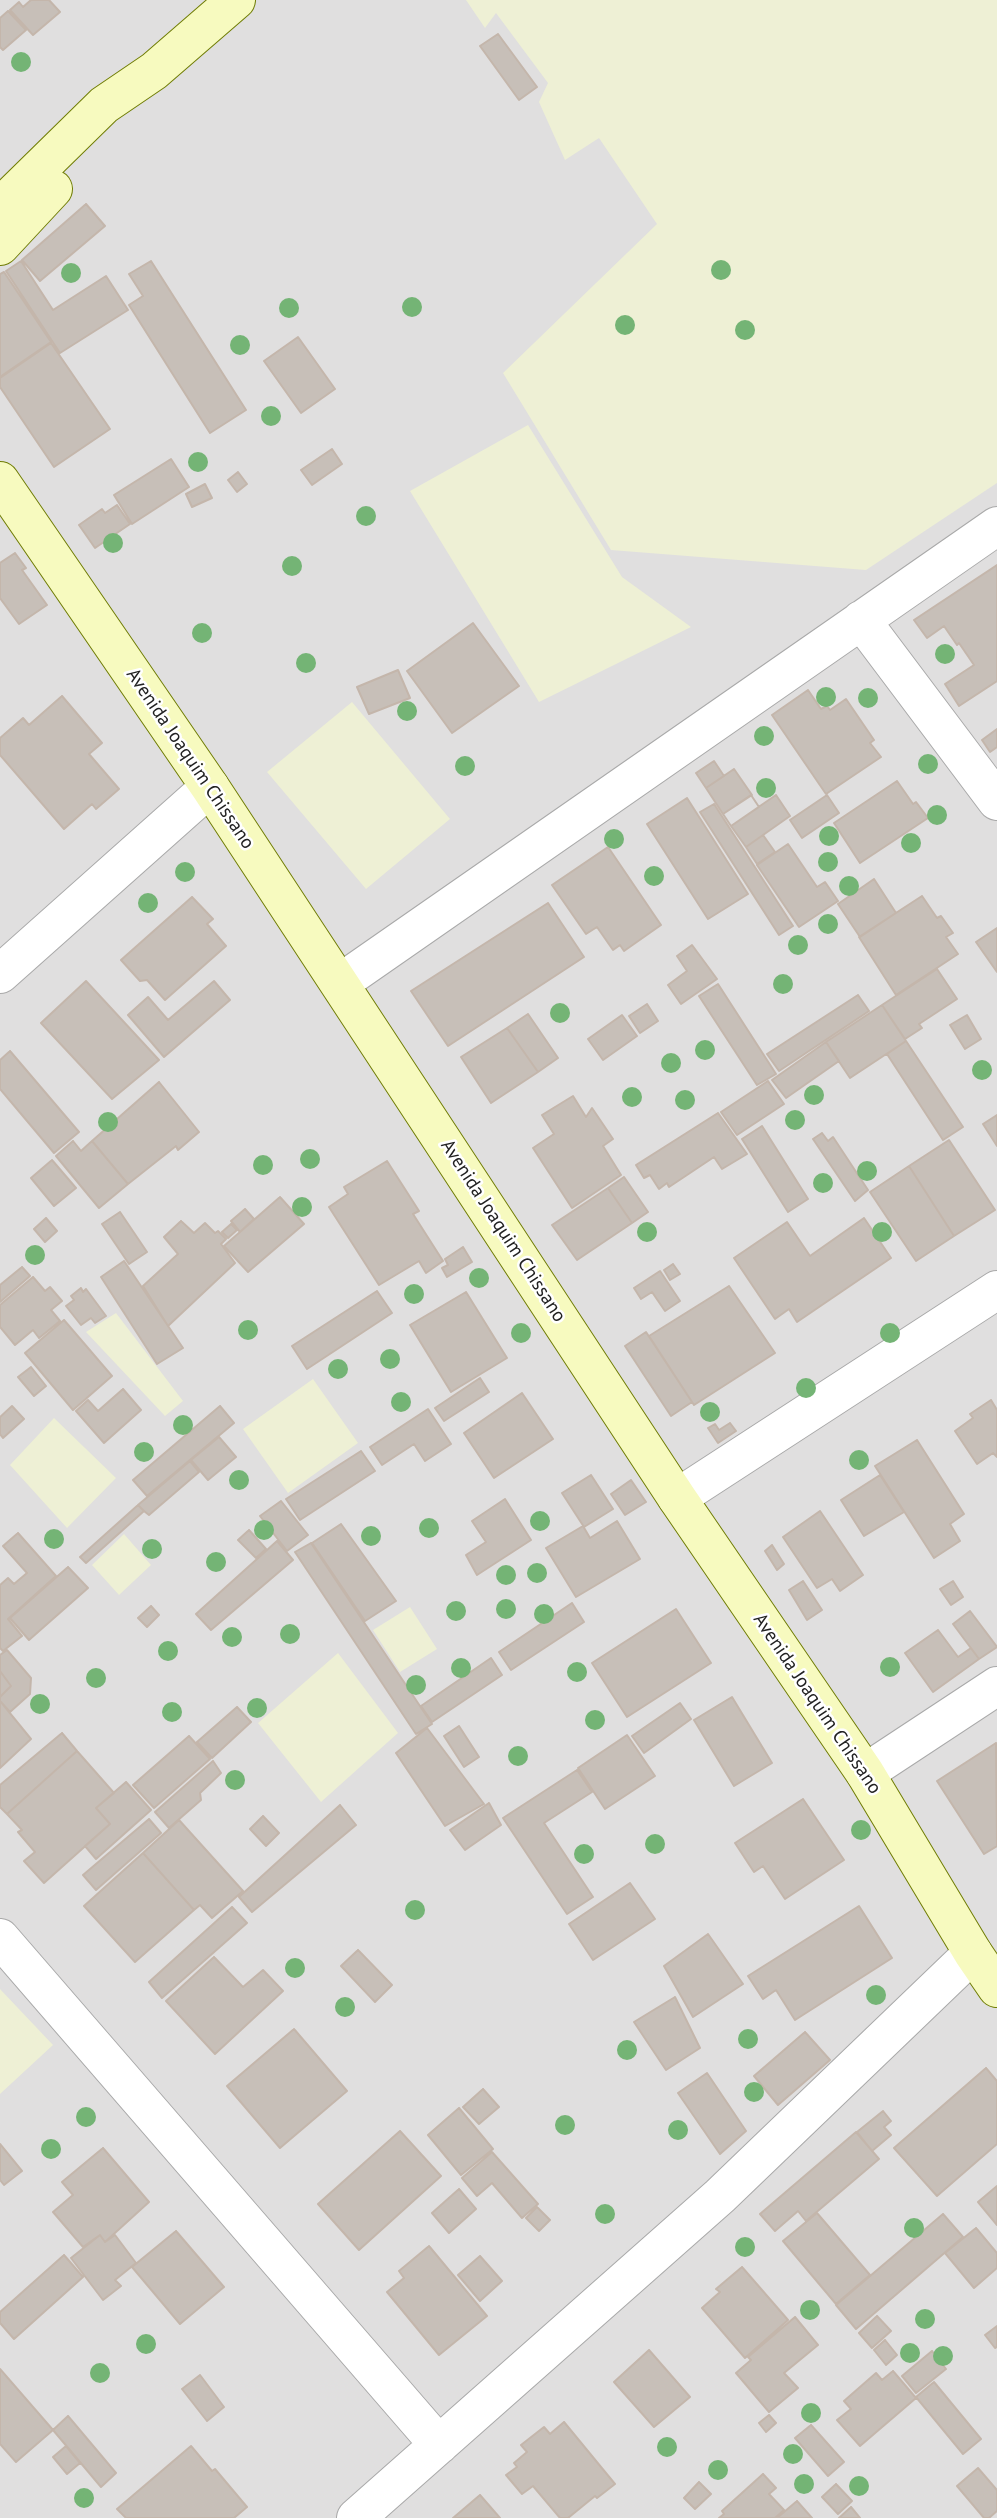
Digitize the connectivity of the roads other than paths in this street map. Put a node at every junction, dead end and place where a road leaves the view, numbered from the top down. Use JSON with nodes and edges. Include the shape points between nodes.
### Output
{"nodes":[{"id":1,"x":236,"y":0,"type":"edge"},
{"id":2,"x":154,"y":71,"type":"junction"},
{"id":3,"x":0,"y":207,"type":"edge"},
{"id":4,"x":0,"y":246,"type":"edge"},
{"id":5,"x":0,"y":481,"type":"edge"},
{"id":6,"x":997,"y":526,"type":"edge"},
{"id":7,"x":861,"y":620,"type":"junction"},
{"id":8,"x":210,"y":787,"type":"junction"},
{"id":9,"x":997,"y":801,"type":"edge"},
{"id":10,"x":0,"y":974,"type":"edge"},
{"id":11,"x":340,"y":983,"type":"junction"},
{"id":12,"x":997,"y":1290,"type":"edge"},
{"id":13,"x":677,"y":1498,"type":"junction"},
{"id":14,"x":997,"y":1686,"type":"edge"},
{"id":15,"x":865,"y":1773,"type":"junction"},
{"id":16,"x":0,"y":1938,"type":"edge"},
{"id":17,"x":973,"y":1952,"type":"junction"},
{"id":18,"x":997,"y":1988,"type":"edge"},
{"id":19,"x":439,"y":2445,"type":"junction"},
{"id":20,"x":356,"y":2518,"type":"edge"}],
"edges":[{"from":1,"to":2,"type":"street"},
{"from":2,"to":3,"type":"street","via":[[104,105]]},
{"from":2,"to":4,"type":"street","via":[[121,118]]},
{"from":5,"to":8,"type":"street","name":"Avenida Joaquim Chissano"},
{"from":6,"to":7,"type":"street"},
{"from":7,"to":9,"type":"street"},
{"from":7,"to":11,"type":"street"},
{"from":8,"to":10,"type":"street"},
{"from":8,"to":11,"type":"street","name":"Avenida Joaquim Chissano"},
{"from":11,"to":13,"type":"street","name":"Avenida Joaquim Chissano"},
{"from":12,"to":13,"type":"street"},
{"from":13,"to":15,"type":"street","name":"Avenida Joaquim Chissano"},
{"from":14,"to":15,"type":"street"},
{"from":15,"to":17,"type":"street","name":"Avenida Joaquim Chissano"},
{"from":16,"to":19,"type":"street"},
{"from":17,"to":18,"type":"street","name":"Avenida Joaquim Chissano"},
{"from":17,"to":19,"type":"street","via":[[720,2196]]},
{"from":19,"to":20,"type":"street"}]}
